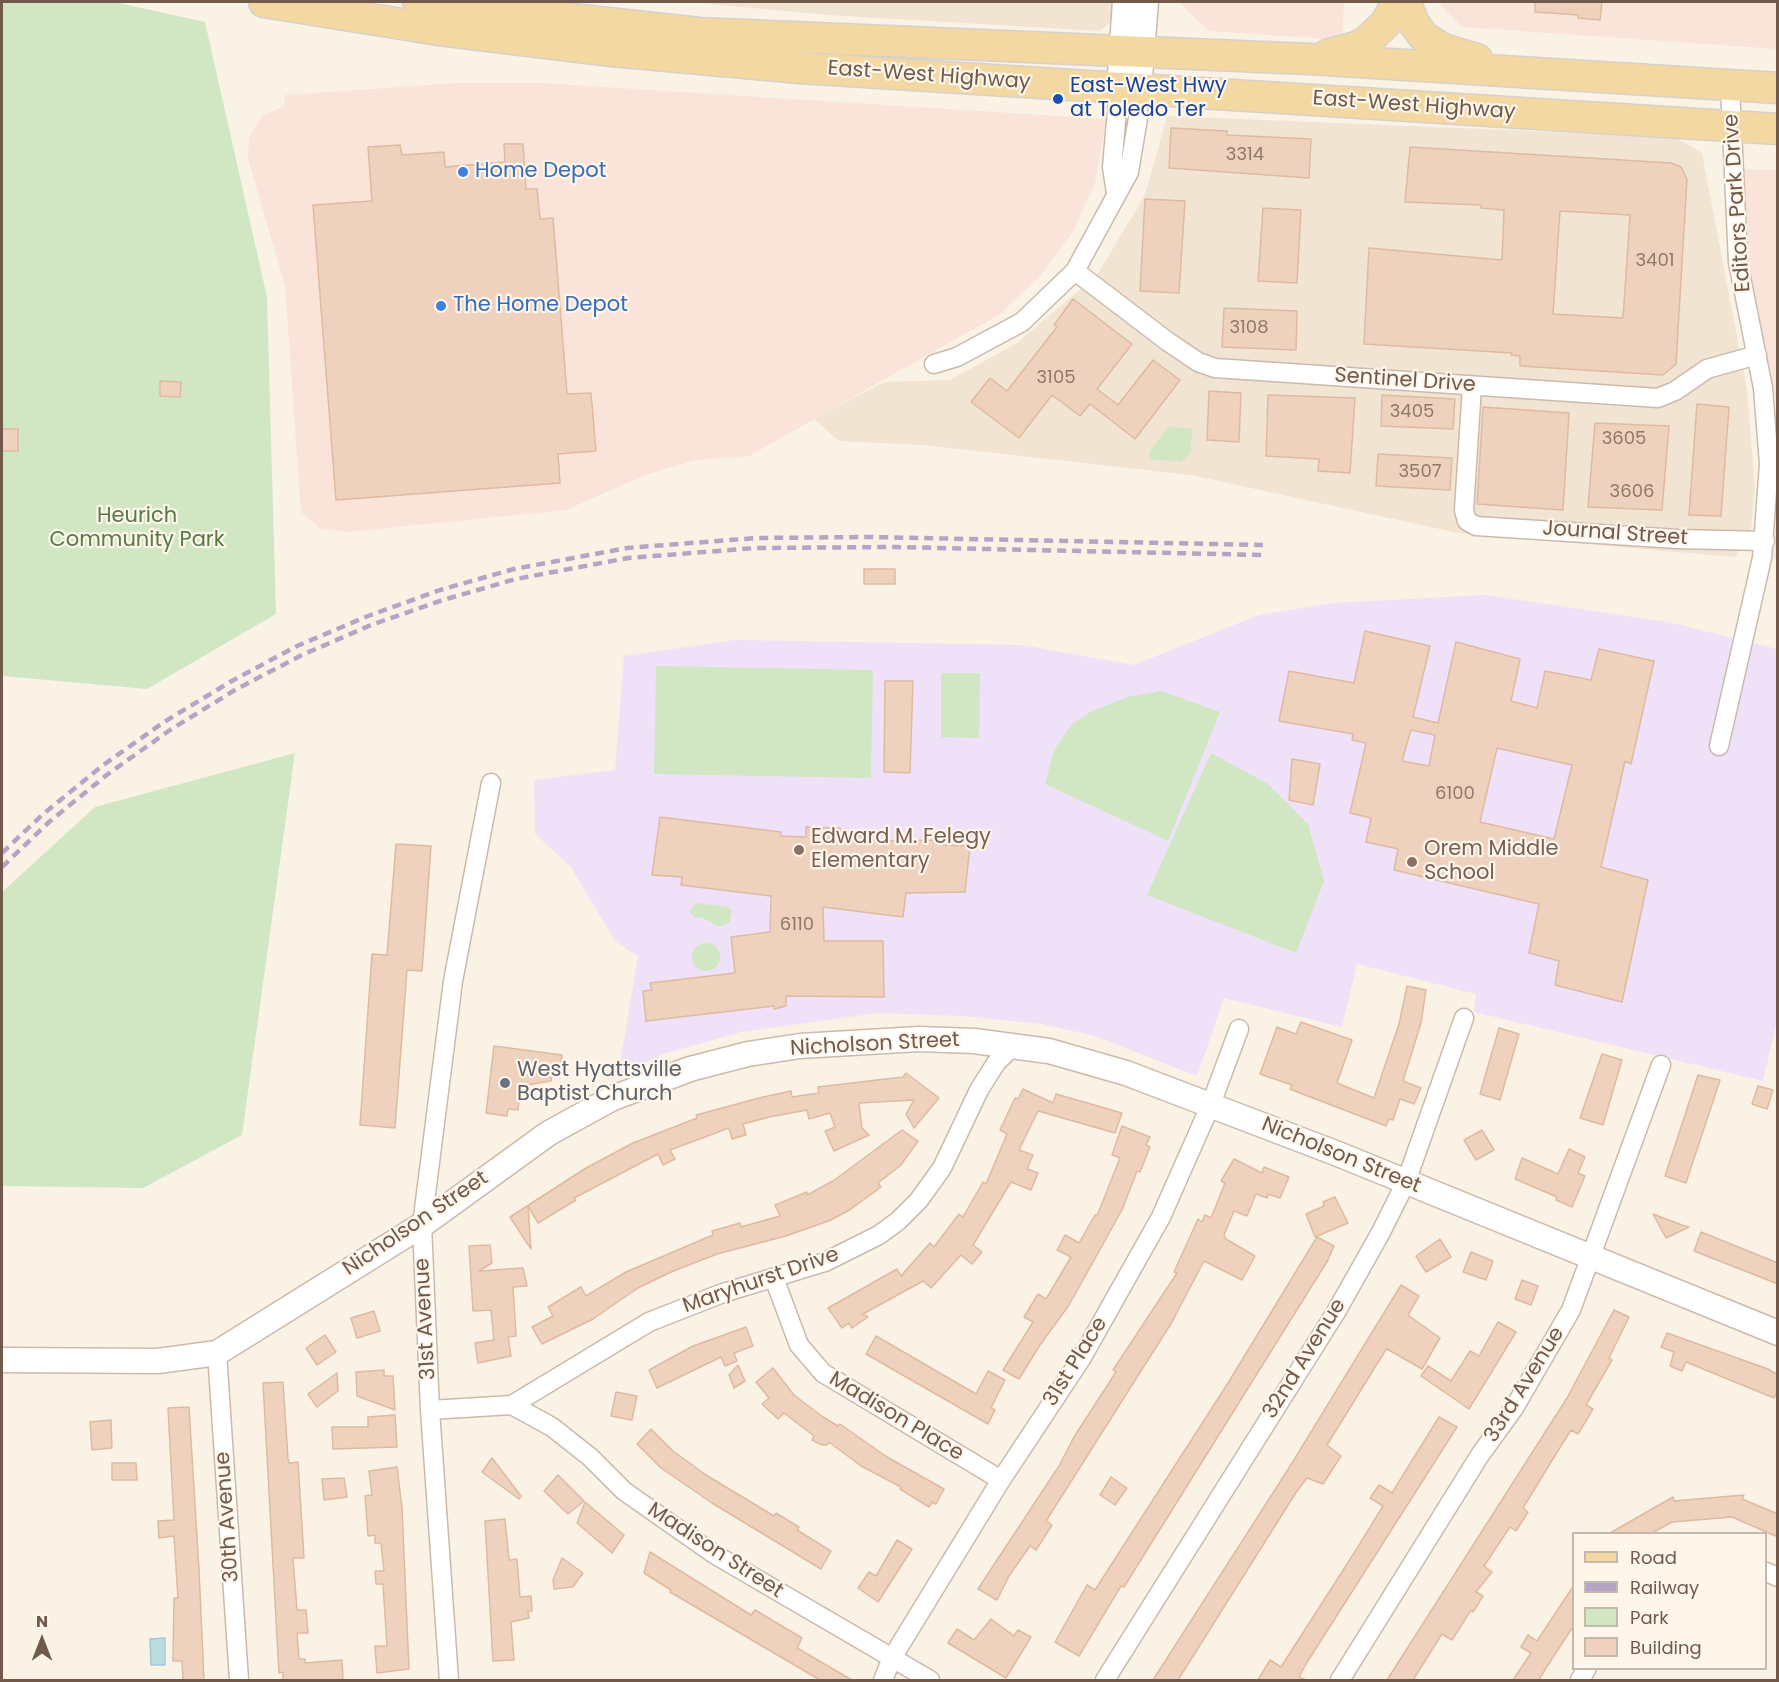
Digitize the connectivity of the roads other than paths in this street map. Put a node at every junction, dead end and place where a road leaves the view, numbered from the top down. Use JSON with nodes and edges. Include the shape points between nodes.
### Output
{"nodes":[{"id":1,"x":264,"y":2,"type":"edge"},
{"id":2,"x":418,"y":2,"type":"edge"},
{"id":3,"x":1125,"y":2,"type":"edge"},
{"id":4,"x":1146,"y":2,"type":"edge"},
{"id":5,"x":1397,"y":2,"type":"edge"},
{"id":6,"x":1406,"y":2,"type":"edge"},
{"id":7,"x":1131,"y":51,"type":"junction"},
{"id":8,"x":1309,"y":60,"type":"junction"},
{"id":9,"x":1557,"y":75,"type":"junction"},
{"id":10,"x":1730,"y":85,"type":"junction"},
{"id":11,"x":1778,"y":88,"type":"edge"},
{"id":12,"x":1129,"y":89,"type":"junction"},
{"id":13,"x":1732,"y":126,"type":"junction"},
{"id":14,"x":1778,"y":129,"type":"edge"},
{"id":15,"x":1075,"y":271,"type":"junction"},
{"id":16,"x":1757,"y":355,"type":"junction"},
{"id":17,"x":934,"y":364,"type":"dead end"},
{"id":18,"x":1472,"y":386,"type":"junction"},
{"id":19,"x":1765,"y":541,"type":"junction"},
{"id":20,"x":1719,"y":746,"type":"dead end"},
{"id":21,"x":491,"y":783,"type":"dead end"},
{"id":22,"x":1464,"y":1018,"type":"dead end"},
{"id":23,"x":1239,"y":1029,"type":"dead end"},
{"id":24,"x":1013,"y":1046,"type":"junction"},
{"id":25,"x":1661,"y":1065,"type":"dead end"},
{"id":26,"x":1211,"y":1104,"type":"junction"},
{"id":27,"x":1406,"y":1182,"type":"junction"},
{"id":28,"x":422,"y":1225,"type":"junction"},
{"id":29,"x":1592,"y":1257,"type":"junction"},
{"id":30,"x":774,"y":1278,"type":"junction"},
{"id":31,"x":1778,"y":1333,"type":"edge"},
{"id":32,"x":217,"y":1353,"type":"junction"},
{"id":33,"x":2,"y":1360,"type":"edge"},
{"id":34,"x":512,"y":1405,"type":"junction"},
{"id":35,"x":430,"y":1410,"type":"junction"},
{"id":36,"x":1001,"y":1480,"type":"junction"},
{"id":37,"x":892,"y":1658,"type":"junction"},
{"id":38,"x":239,"y":1680,"type":"edge"},
{"id":39,"x":449,"y":1680,"type":"edge"},
{"id":40,"x":884,"y":1680,"type":"edge"},
{"id":41,"x":930,"y":1680,"type":"edge"},
{"id":42,"x":1105,"y":1680,"type":"edge"},
{"id":43,"x":1340,"y":1680,"type":"edge"}],
"edges":[{"from":1,"to":12,"type":"main road","name":"East-West Highway","via":[[439,30],[612,51],[800,68]]},
{"from":2,"to":7,"type":"main road","name":"East-West Highway","via":[[699,33]]},
{"from":3,"to":7,"type":"street"},
{"from":4,"to":7,"type":"street"},
{"from":5,"to":8,"type":"main road","via":[[1386,22],[1367,41]]},
{"from":6,"to":9,"type":"main road","via":[[1424,37],[1443,49]]},
{"from":7,"to":8,"type":"main road","name":"East-West Highway"},
{"from":7,"to":12,"type":"street"},
{"from":8,"to":9,"type":"main road","name":"East-West Highway"},
{"from":9,"to":10,"type":"main road","name":"East-West Highway"},
{"from":10,"to":11,"type":"main road","name":"East-West Highway"},
{"from":10,"to":13,"type":"street","name":"Editors Park Drive"},
{"from":12,"to":13,"type":"main road","name":"East-West Highway"},
{"from":12,"to":15,"type":"street","via":[[1138,118],[1129,172]]},
{"from":13,"to":14,"type":"main road","name":"East-West Highway"},
{"from":13,"to":16,"type":"street","name":"Editors Park Drive","via":[[1738,262]]},
{"from":15,"to":17,"type":"street","via":[[1022,322],[957,357]]},
{"from":15,"to":18,"type":"street","name":"Sentinel Drive","via":[[1167,341],[1198,362],[1215,368]]},
{"from":16,"to":18,"type":"street","name":"Sentinel Drive","via":[[1707,369],[1658,398]]},
{"from":16,"to":19,"type":"street","name":"Editors Park Drive","via":[[1769,464]]},
{"from":18,"to":19,"type":"street","name":"Journal Street","via":[[1464,510],[1467,521],[1476,526]]},
{"from":19,"to":20,"type":"street","name":"Editors Park Drive"},
{"from":21,"to":28,"type":"street","name":"31st Avenue","via":[[453,981]]},
{"from":22,"to":27,"type":"street","name":"32nd Avenue"},
{"from":23,"to":26,"type":"street","name":"31st Place"},
{"from":24,"to":26,"type":"street","name":"Nicholson Street","via":[[1088,1061]]},
{"from":24,"to":28,"type":"street","name":"Nicholson Street","via":[[950,1039],[800,1046],[690,1068],[613,1098],[549,1133]]},
{"from":24,"to":30,"type":"street","name":"Maryhurst Drive","via":[[996,1063],[979,1090],[942,1168],[898,1221],[825,1262]]},
{"from":25,"to":29,"type":"street","name":"33rd Avenue"},
{"from":26,"to":27,"type":"street","name":"Nicholson Street"},
{"from":26,"to":36,"type":"street","name":"31st Place","via":[[1161,1217],[1081,1359]]},
{"from":27,"to":29,"type":"street","name":"Nicholson Street"},
{"from":27,"to":42,"type":"street","name":"32nd Avenue","via":[[1336,1312]]},
{"from":28,"to":32,"type":"street","name":"Nicholson Street"},
{"from":28,"to":35,"type":"street","name":"31st Avenue"},
{"from":29,"to":31,"type":"street","name":"Nicholson Street"},
{"from":29,"to":43,"type":"street","name":"33rd Avenue","via":[[1550,1350]]},
{"from":30,"to":34,"type":"street","name":"Maryhurst Drive","via":[[649,1322]]},
{"from":30,"to":36,"type":"street","name":"Madison Place","via":[[799,1345],[823,1373]]},
{"from":32,"to":33,"type":"street","name":"Nicholson Street","via":[[149,1361]]},
{"from":32,"to":38,"type":"street","name":"30th Avenue"},
{"from":34,"to":35,"type":"street","name":"Maryhurst Drive"},
{"from":34,"to":37,"type":"street","name":"Madison Street","via":[[552,1427],[624,1491],[714,1554]]},
{"from":35,"to":39,"type":"street","name":"31st Avenue"},
{"from":36,"to":37,"type":"street","name":"31st Place"},
{"from":37,"to":40,"type":"street","name":"31st Place"},
{"from":37,"to":41,"type":"street","name":"Madison Street"}]}
